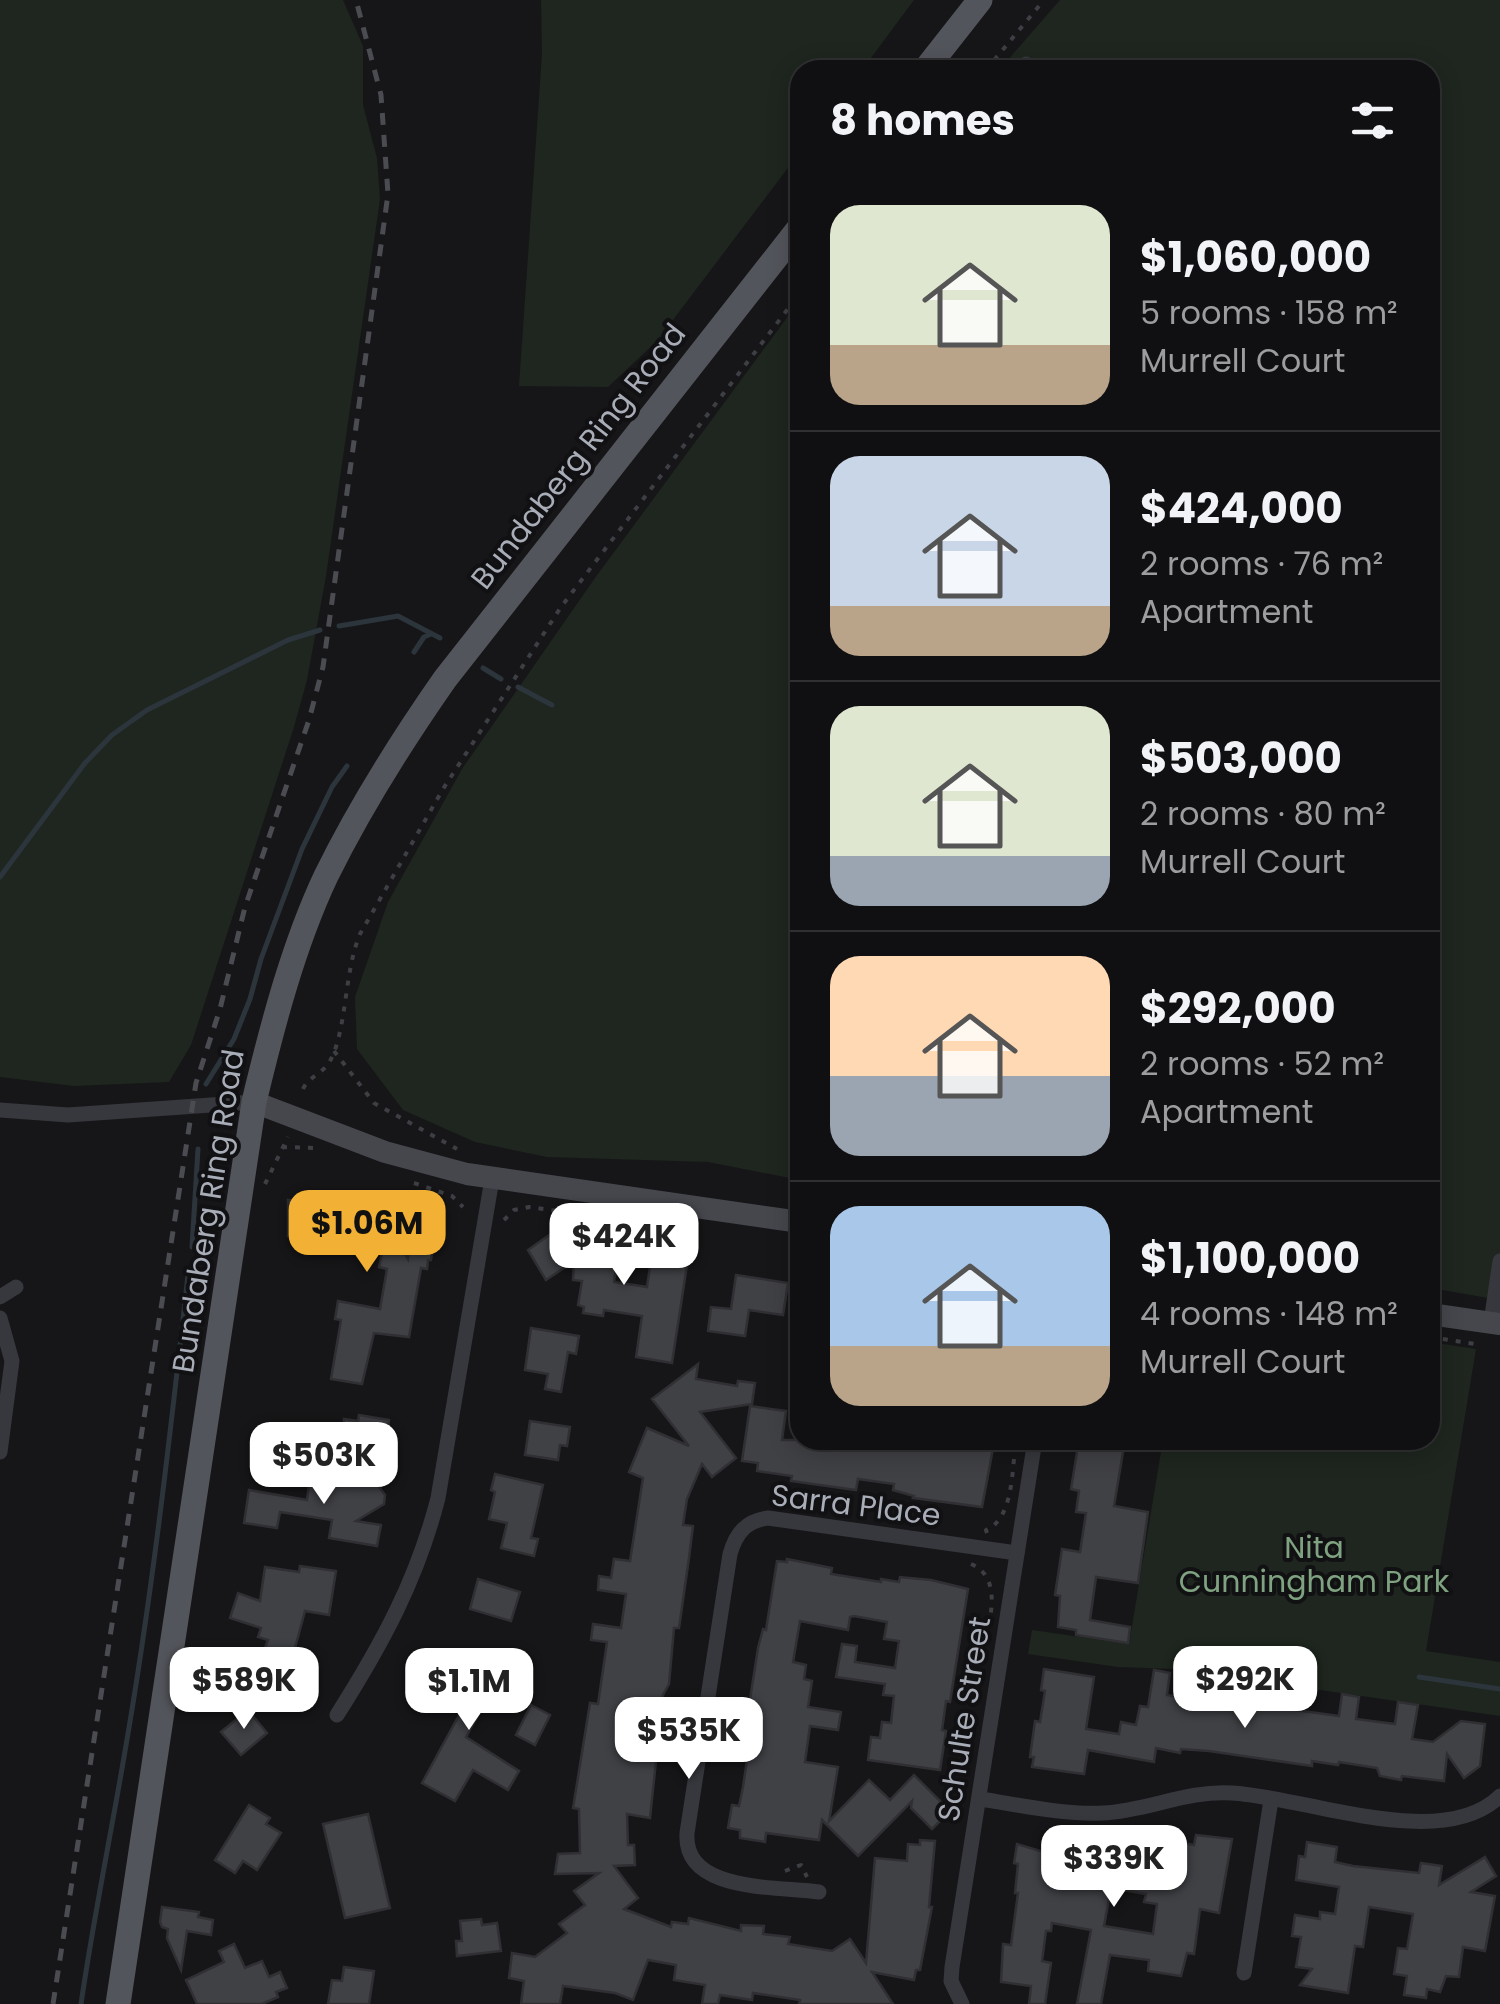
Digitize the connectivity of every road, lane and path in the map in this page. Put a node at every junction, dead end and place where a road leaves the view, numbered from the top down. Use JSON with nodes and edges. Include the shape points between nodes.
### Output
{"nodes":[{"id":1,"x":980,"y":0,"type":"edge"},
{"id":2,"x":1044,"y":0,"type":"edge"},
{"id":3,"x":932,"y":60,"type":"edge"},
{"id":4,"x":994,"y":60,"type":"edge"},
{"id":5,"x":790,"y":239,"type":"edge"},
{"id":6,"x":790,"y":306,"type":"edge"},
{"id":7,"x":334,"y":1052,"type":"junction"},
{"id":8,"x":302,"y":1090,"type":"dead end"},
{"id":9,"x":254,"y":1102,"type":"junction"},
{"id":10,"x":0,"y":1110,"type":"edge"},
{"id":11,"x":464,"y":1154,"type":"dead end"},
{"id":12,"x":492,"y":1178,"type":"junction"},
{"id":13,"x":500,"y":1217,"type":"dead end"},
{"id":14,"x":790,"y":1221,"type":"edge"},
{"id":15,"x":700,"y":1231,"type":"dead end"},
{"id":16,"x":1500,"y":1261,"type":"edge"},
{"id":17,"x":16,"y":1287,"type":"dead end"},
{"id":18,"x":0,"y":1297,"type":"edge"},
{"id":19,"x":1440,"y":1315,"type":"edge"},
{"id":20,"x":0,"y":1318,"type":"edge"},
{"id":21,"x":1496,"y":1323,"type":"edge"},
{"id":22,"x":1440,"y":1339,"type":"edge"},
{"id":23,"x":1475,"y":1344,"type":"dead end"},
{"id":24,"x":1014,"y":1450,"type":"edge"},
{"id":25,"x":1033,"y":1450,"type":"edge"},
{"id":26,"x":0,"y":1452,"type":"edge"},
{"id":27,"x":988,"y":1538,"type":"dead end"},
{"id":28,"x":1018,"y":1554,"type":"junction"},
{"id":29,"x":970,"y":1564,"type":"dead end"},
{"id":30,"x":982,"y":1661,"type":"dead end"},
{"id":31,"x":337,"y":1716,"type":"dead end"},
{"id":32,"x":980,"y":1799,"type":"junction"},
{"id":33,"x":1271,"y":1800,"type":"junction"},
{"id":34,"x":1497,"y":1806,"type":"edge"},
{"id":35,"x":776,"y":1870,"type":"dead end"},
{"id":36,"x":817,"y":1892,"type":"joint"},
{"id":37,"x":1244,"y":1973,"type":"dead end"},
{"id":38,"x":118,"y":2004,"type":"edge"},
{"id":39,"x":962,"y":2004,"type":"edge"}],
"edges":[{"from":1,"to":3,"type":"main road"},
{"from":2,"to":4,"type":"path"},
{"from":5,"to":9,"type":"main road","name":"Bundaberg Ring Road","via":[[396,749],[326,878]]},
{"from":6,"to":7,"type":"path","via":[[602,550],[442,789],[353,952]]},
{"from":7,"to":8,"type":"path"},
{"from":7,"to":11,"type":"path","via":[[374,1102]]},
{"from":9,"to":10,"type":"street","via":[[68,1115]]},
{"from":9,"to":12,"type":"street","via":[[418,1163]]},
{"from":9,"to":38,"type":"main road","name":"Bundaberg Ring Road"},
{"from":12,"to":14,"type":"street"},
{"from":12,"to":31,"type":"street","via":[[426,1543],[388,1631]]},
{"from":13,"to":15,"type":"path","via":[[534,1207]]},
{"from":16,"to":21,"type":"street"},
{"from":17,"to":18,"type":"street"},
{"from":19,"to":21,"type":"street"},
{"from":20,"to":26,"type":"street","via":[[12,1361]]},
{"from":22,"to":23,"type":"path"},
{"from":24,"to":27,"type":"path","via":[[1004,1514],[986,1530]]},
{"from":25,"to":28,"type":"street","name":"Schulte Street"},
{"from":28,"to":32,"type":"street","name":"Schulte Street"},
{"from":28,"to":36,"type":"street","name":"Sarra Place","via":[[776,1519],[742,1522],[726,1574],[687,1833],[689,1865],[721,1880]]},
{"from":29,"to":30,"type":"path","via":[[985,1572],[992,1587]]},
{"from":32,"to":33,"type":"street","via":[[1102,1814],[1193,1794]]},
{"from":32,"to":39,"type":"street","name":"Schulte Street","via":[[952,1968]]},
{"from":33,"to":34,"type":"street","via":[[1425,1823]]},
{"from":33,"to":37,"type":"street"},
{"from":35,"to":36,"type":"path","via":[[802,1866]]}]}
